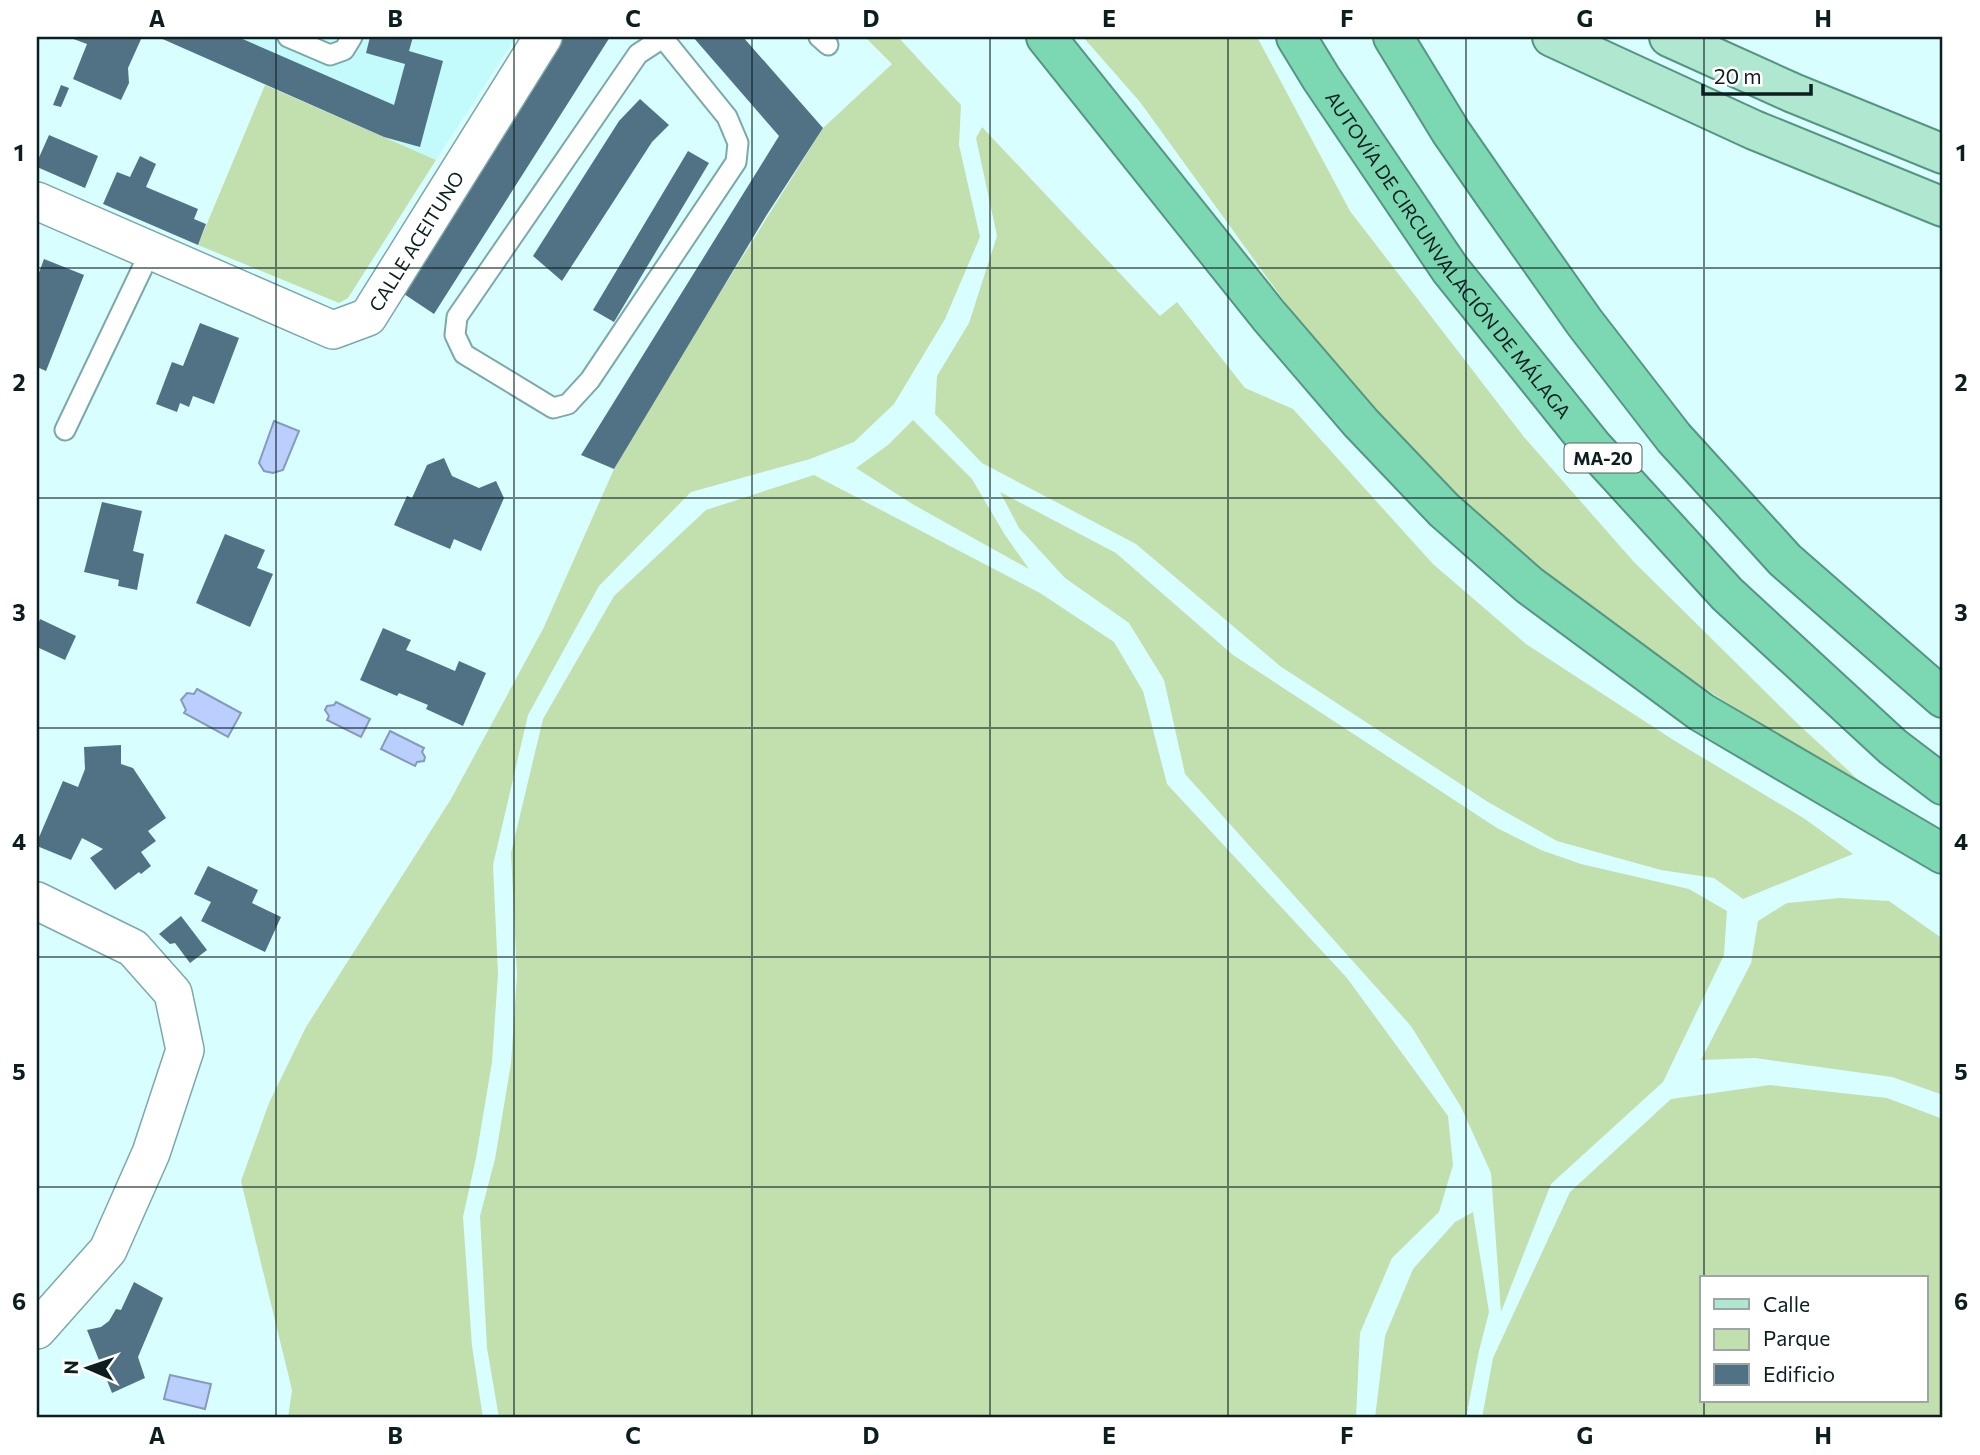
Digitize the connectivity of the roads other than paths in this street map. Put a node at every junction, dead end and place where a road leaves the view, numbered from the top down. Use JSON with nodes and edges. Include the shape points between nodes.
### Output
{"nodes":[{"id":1,"x":288,"y":37,"type":"edge"},
{"id":2,"x":352,"y":37,"type":"edge"},
{"id":3,"x":543,"y":37,"type":"edge"},
{"id":4,"x":663,"y":37,"type":"edge"},
{"id":5,"x":1046,"y":37,"type":"edge"},
{"id":6,"x":1296,"y":37,"type":"edge"},
{"id":7,"x":1393,"y":37,"type":"edge"},
{"id":8,"x":1552,"y":37,"type":"edge"},
{"id":9,"x":1669,"y":37,"type":"edge"},
{"id":10,"x":1943,"y":154,"type":"edge"},
{"id":11,"x":37,"y":201,"type":"edge"},
{"id":12,"x":1943,"y":207,"type":"edge"},
{"id":13,"x":151,"y":250,"type":"junction"},
{"id":14,"x":65,"y":430,"type":"dead end"},
{"id":15,"x":1943,"y":698,"type":"edge"},
{"id":16,"x":1943,"y":785,"type":"edge"},
{"id":17,"x":1943,"y":854,"type":"edge"},
{"id":18,"x":37,"y":901,"type":"edge"},
{"id":19,"x":37,"y":1330,"type":"edge"}],
"edges":[{"from":1,"to":2,"type":"lane","via":[[330,55],[344,50]]},
{"from":3,"to":13,"type":"street","name":"CALLE ACEITUNO","via":[[368,317],[333,330]]},
{"from":4,"to":4,"type":"lane","via":[[638,54],[457,317],[455,335],[464,354],[553,408],[568,404],[590,380],[736,162],[738,143],[727,117]]},
{"from":5,"to":17,"type":"highway","via":[[1269,316],[1444,510],[1529,585],[1701,712]]},
{"from":6,"to":16,"type":"highway","name":"AUTOVÍA DE CIRCUNVALACIÓN DE MÁLAGA","number":"MA-20","via":[[1451,270],[1592,446],[1727,594],[1893,747]]},
{"from":7,"to":15,"type":"highway","via":[[1451,132],[1585,323],[1674,438],[1785,560]]},
{"from":8,"to":12,"type":"main road","via":[[1754,130]]},
{"from":9,"to":10,"type":"main road"},
{"from":11,"to":13,"type":"street","name":"CALLE ACEITUNO"},
{"from":13,"to":14,"type":"lane"},
{"from":18,"to":19,"type":"street","via":[[133,948],[173,993],[185,1050],[151,1153],[108,1250]]}]}
